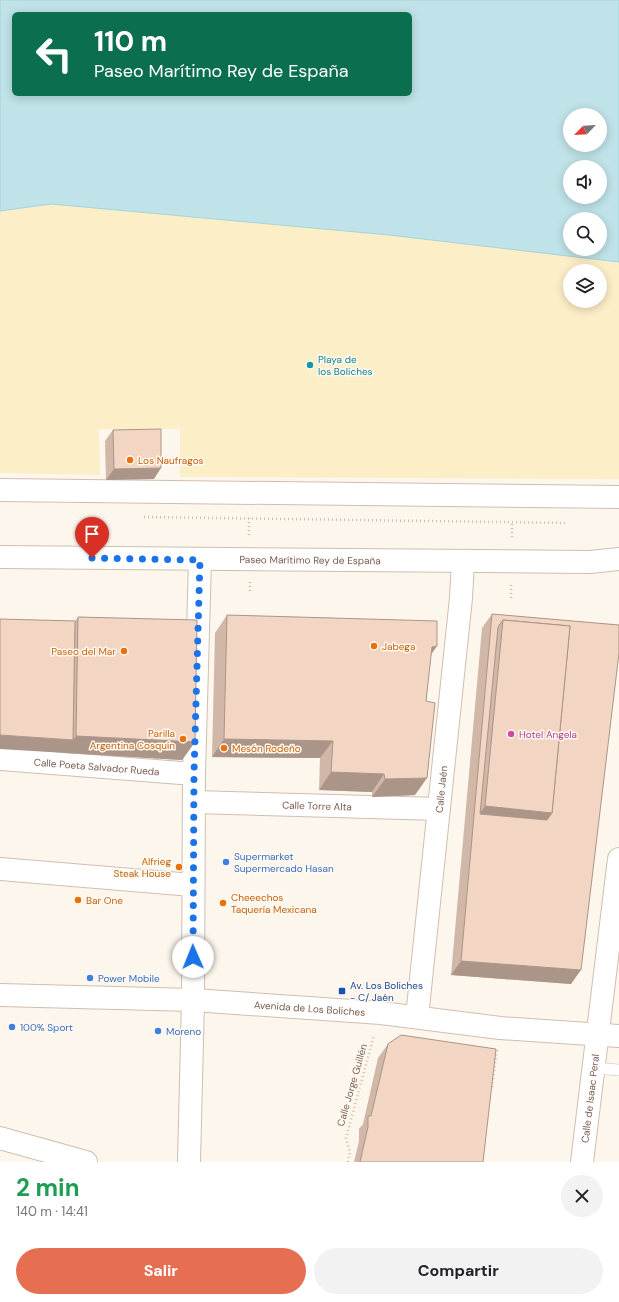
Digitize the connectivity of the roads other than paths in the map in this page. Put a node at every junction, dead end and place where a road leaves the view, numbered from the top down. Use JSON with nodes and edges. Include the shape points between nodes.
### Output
{"nodes":[{"id":1,"x":0,"y":490,"type":"edge"},
{"id":2,"x":619,"y":498,"type":"edge"},
{"id":3,"x":0,"y":557,"type":"edge"},
{"id":4,"x":619,"y":559,"type":"edge"},
{"id":5,"x":200,"y":560,"type":"junction"},
{"id":6,"x":463,"y":561,"type":"junction"},
{"id":7,"x":0,"y":760,"type":"edge"},
{"id":8,"x":194,"y":774,"type":"junction"},
{"id":9,"x":194,"y":802,"type":"junction"},
{"id":10,"x":439,"y":809,"type":"junction"},
{"id":11,"x":619,"y":859,"type":"edge"},
{"id":12,"x":0,"y":869,"type":"edge"},
{"id":13,"x":192,"y":885,"type":"junction"},
{"id":14,"x":0,"y":995,"type":"edge"},
{"id":15,"x":193,"y":1000,"type":"junction"},
{"id":16,"x":417,"y":1017,"type":"junction"},
{"id":17,"x":598,"y":1035,"type":"junction"},
{"id":18,"x":619,"y":1036,"type":"edge"},
{"id":19,"x":594,"y":1068,"type":"junction"},
{"id":20,"x":619,"y":1070,"type":"edge"},
{"id":21,"x":0,"y":1138,"type":"edge"},
{"id":22,"x":86,"y":1162,"type":"edge"},
{"id":23,"x":189,"y":1162,"type":"edge"},
{"id":24,"x":582,"y":1162,"type":"edge"}],
"edges":[{"from":1,"to":2,"type":"street"},
{"from":3,"to":5,"type":"street","name":"Paseo Marítimo Rey de España"},
{"from":4,"to":6,"type":"street","name":"Paseo Marítimo Rey de España","via":[[590,562]]},
{"from":5,"to":6,"type":"street","name":"Paseo Marítimo Rey de España"},
{"from":5,"to":8,"type":"street"},
{"from":6,"to":10,"type":"street","name":"Calle Jaén"},
{"from":7,"to":8,"type":"street","name":"Calle Poeta Salvador Rueda"},
{"from":8,"to":9,"type":"street"},
{"from":9,"to":10,"type":"street","name":"Calle Torre Alta"},
{"from":9,"to":13,"type":"street"},
{"from":10,"to":16,"type":"street","name":"Calle Jaén"},
{"from":11,"to":17,"type":"street","name":"Calle de Isaac Peral"},
{"from":12,"to":13,"type":"street"},
{"from":13,"to":15,"type":"street"},
{"from":14,"to":15,"type":"street","name":"Avenida de Los Boliches"},
{"from":15,"to":16,"type":"street","name":"Avenida de Los Boliches"},
{"from":15,"to":23,"type":"street"},
{"from":16,"to":17,"type":"street","name":"Avenida de Los Boliches","via":[[500,1028]]},
{"from":17,"to":18,"type":"street","name":"Avenida de Los Boliches"},
{"from":17,"to":19,"type":"street","name":"Calle de Isaac Peral"},
{"from":19,"to":20,"type":"lane"},
{"from":19,"to":24,"type":"street","name":"Calle de Isaac Peral"},
{"from":21,"to":22,"type":"street"}]}
